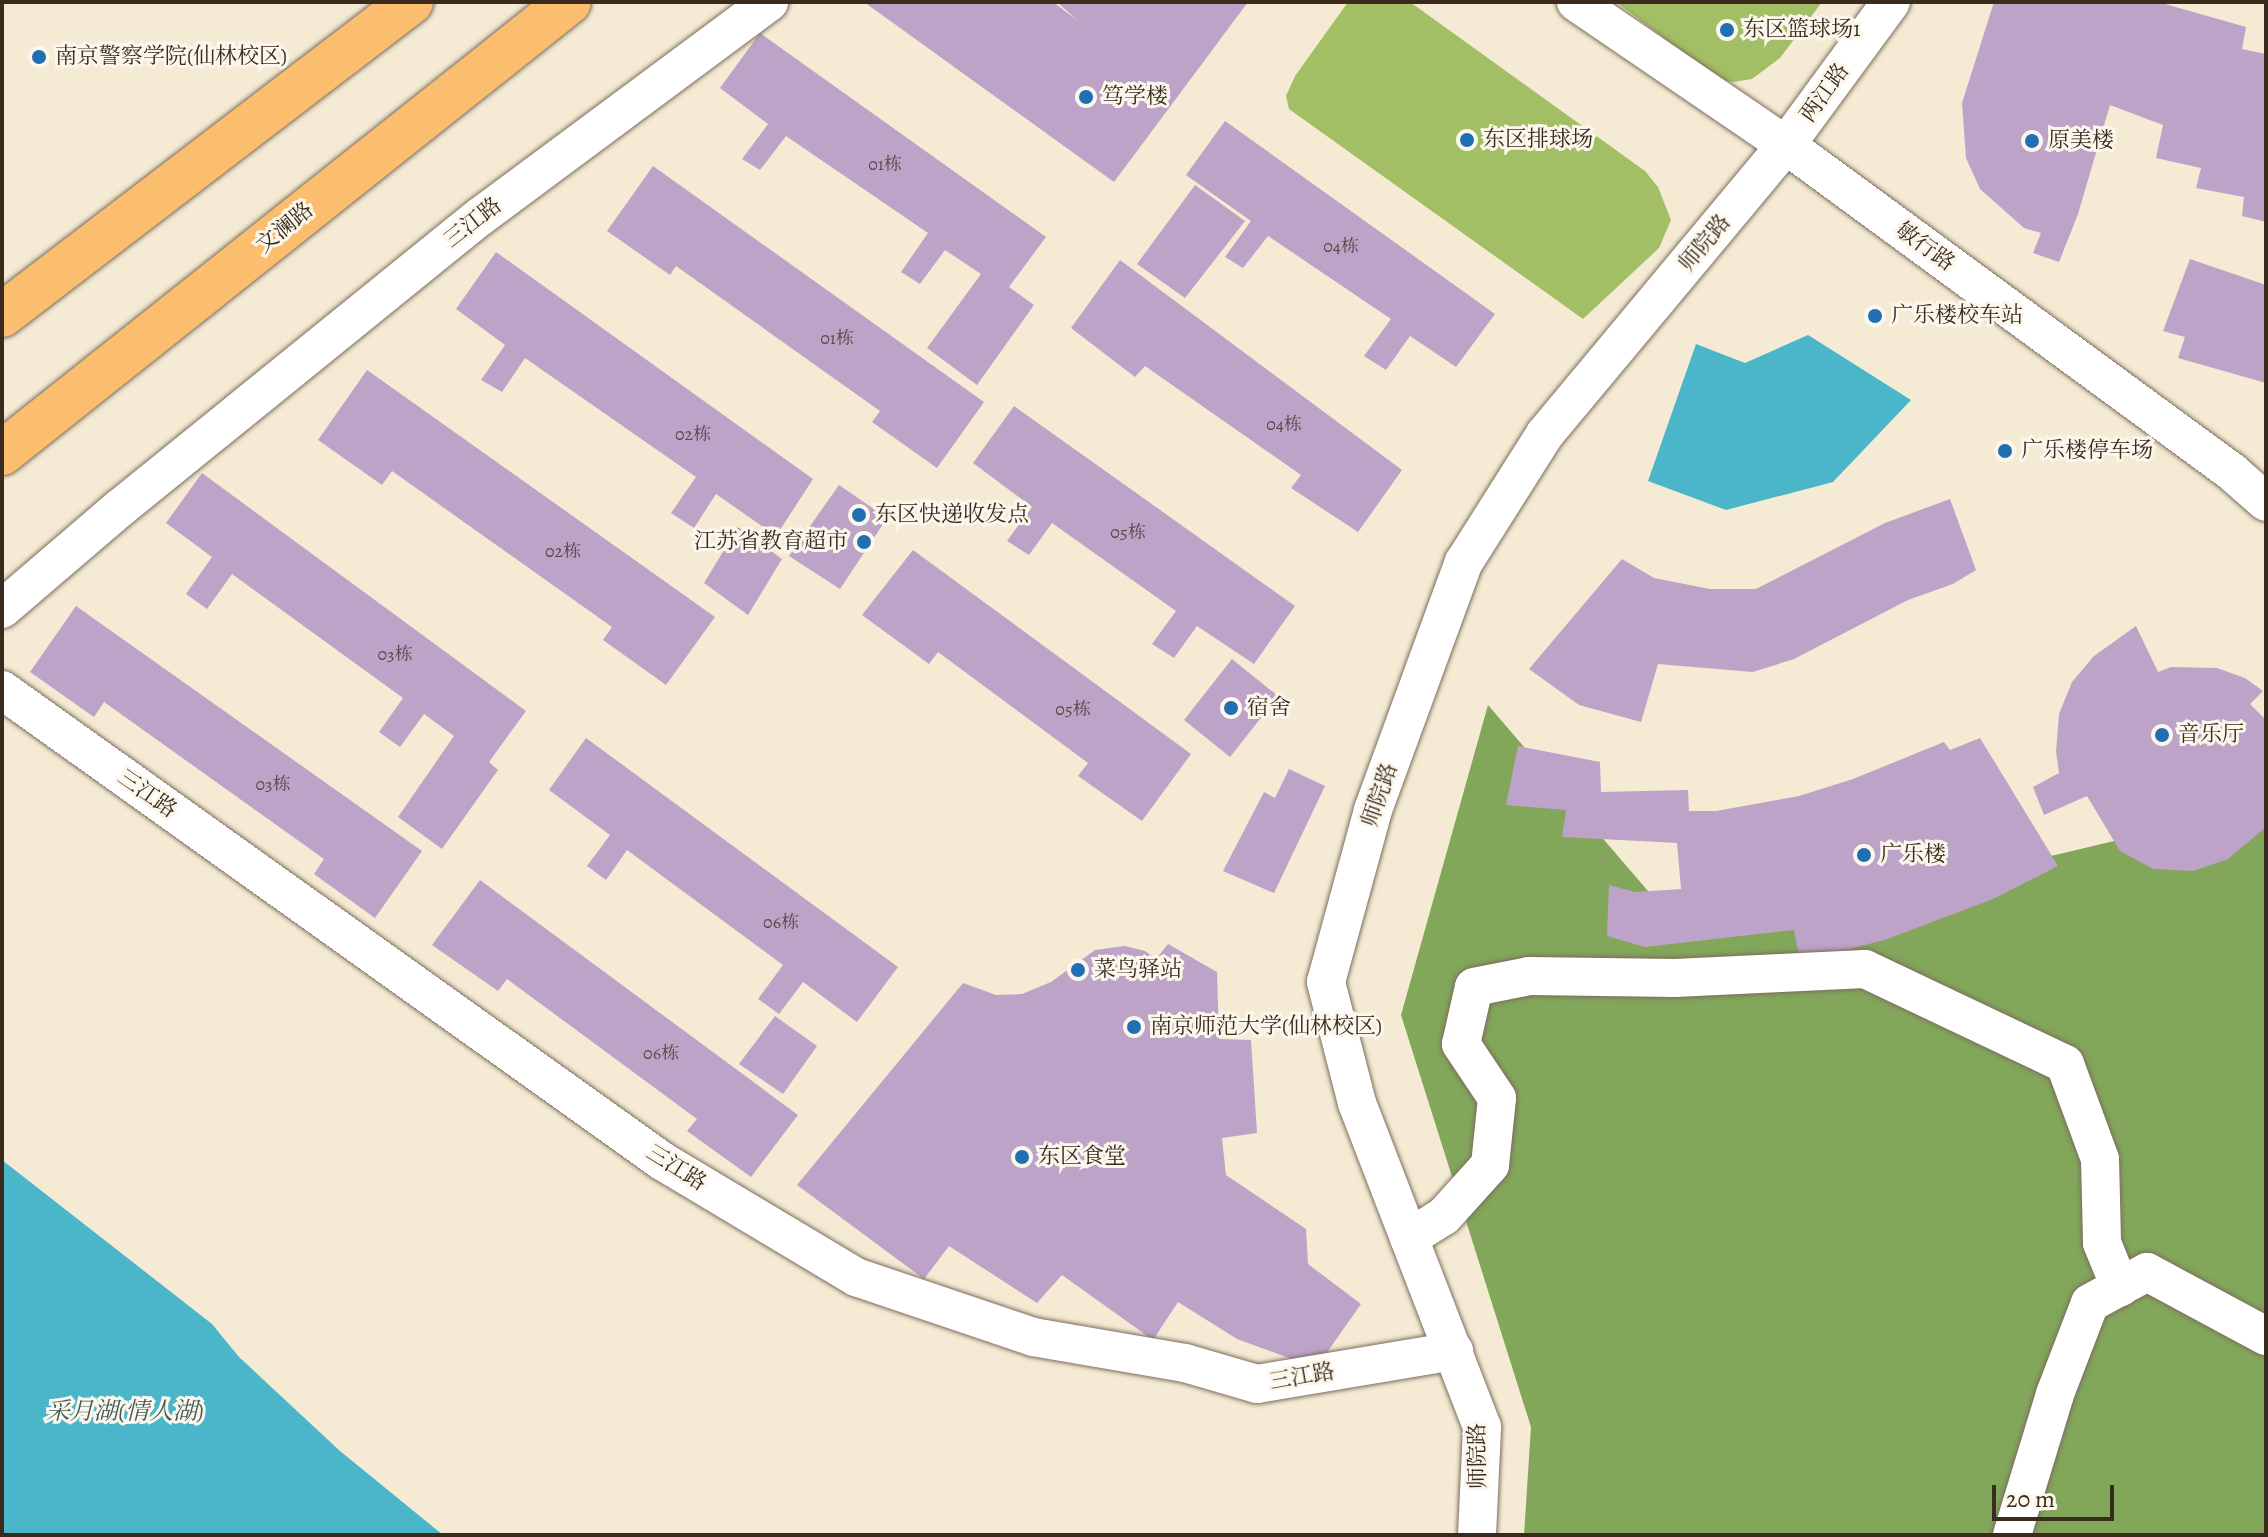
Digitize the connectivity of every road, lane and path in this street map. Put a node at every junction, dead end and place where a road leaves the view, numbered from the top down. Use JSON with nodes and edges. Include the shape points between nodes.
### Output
{"nodes":[{"id":1,"x":411,"y":2,"type":"edge"},
{"id":2,"x":569,"y":2,"type":"edge"},
{"id":3,"x":769,"y":2,"type":"edge"},
{"id":4,"x":1576,"y":2,"type":"edge"},
{"id":5,"x":1891,"y":2,"type":"edge"},
{"id":6,"x":1786,"y":145,"type":"junction"},
{"id":7,"x":2,"y":315,"type":"edge"},
{"id":8,"x":2,"y":453,"type":"edge"},
{"id":9,"x":2266,"y":502,"type":"edge"},
{"id":10,"x":2,"y":609,"type":"edge"},
{"id":11,"x":2,"y":690,"type":"edge"},
{"id":12,"x":1409,"y":1238,"type":"junction"},
{"id":13,"x":2120,"y":1287,"type":"junction"},
{"id":14,"x":2266,"y":1336,"type":"edge"},
{"id":15,"x":1454,"y":1351,"type":"junction"},
{"id":16,"x":1477,"y":1535,"type":"edge"},
{"id":17,"x":2012,"y":1535,"type":"edge"}],
"edges":[{"from":1,"to":7,"type":"main road"},
{"from":2,"to":8,"type":"main road","name":"文澜路"},
{"from":3,"to":10,"type":"street","name":"三江路","via":[[481,216]]},
{"from":4,"to":6,"type":"street","name":"敏行路"},
{"from":5,"to":6,"type":"street","name":"两江路"},
{"from":6,"to":9,"type":"street","name":"敏行路"},
{"from":6,"to":12,"type":"street","name":"师院路","via":[[1545,434],[1464,562],[1373,810],[1326,982],[1357,1103]]},
{"from":11,"to":15,"type":"street","name":"三江路","via":[[662,1161],[856,1277],[1033,1337],[1185,1363],[1257,1384]]},
{"from":12,"to":13,"type":"street","via":[[1444,1216],[1490,1165],[1497,1098],[1461,1044],[1474,987],[1529,976],[1675,978],[1865,969],[2065,1064],[2100,1159],[2102,1243]]},
{"from":12,"to":15,"type":"street","name":"师院路"},
{"from":13,"to":14,"type":"street","via":[[2147,1272]]},
{"from":13,"to":17,"type":"street","via":[[2090,1303],[2055,1394]]},
{"from":15,"to":16,"type":"street","name":"师院路","via":[[1482,1427]]}]}
